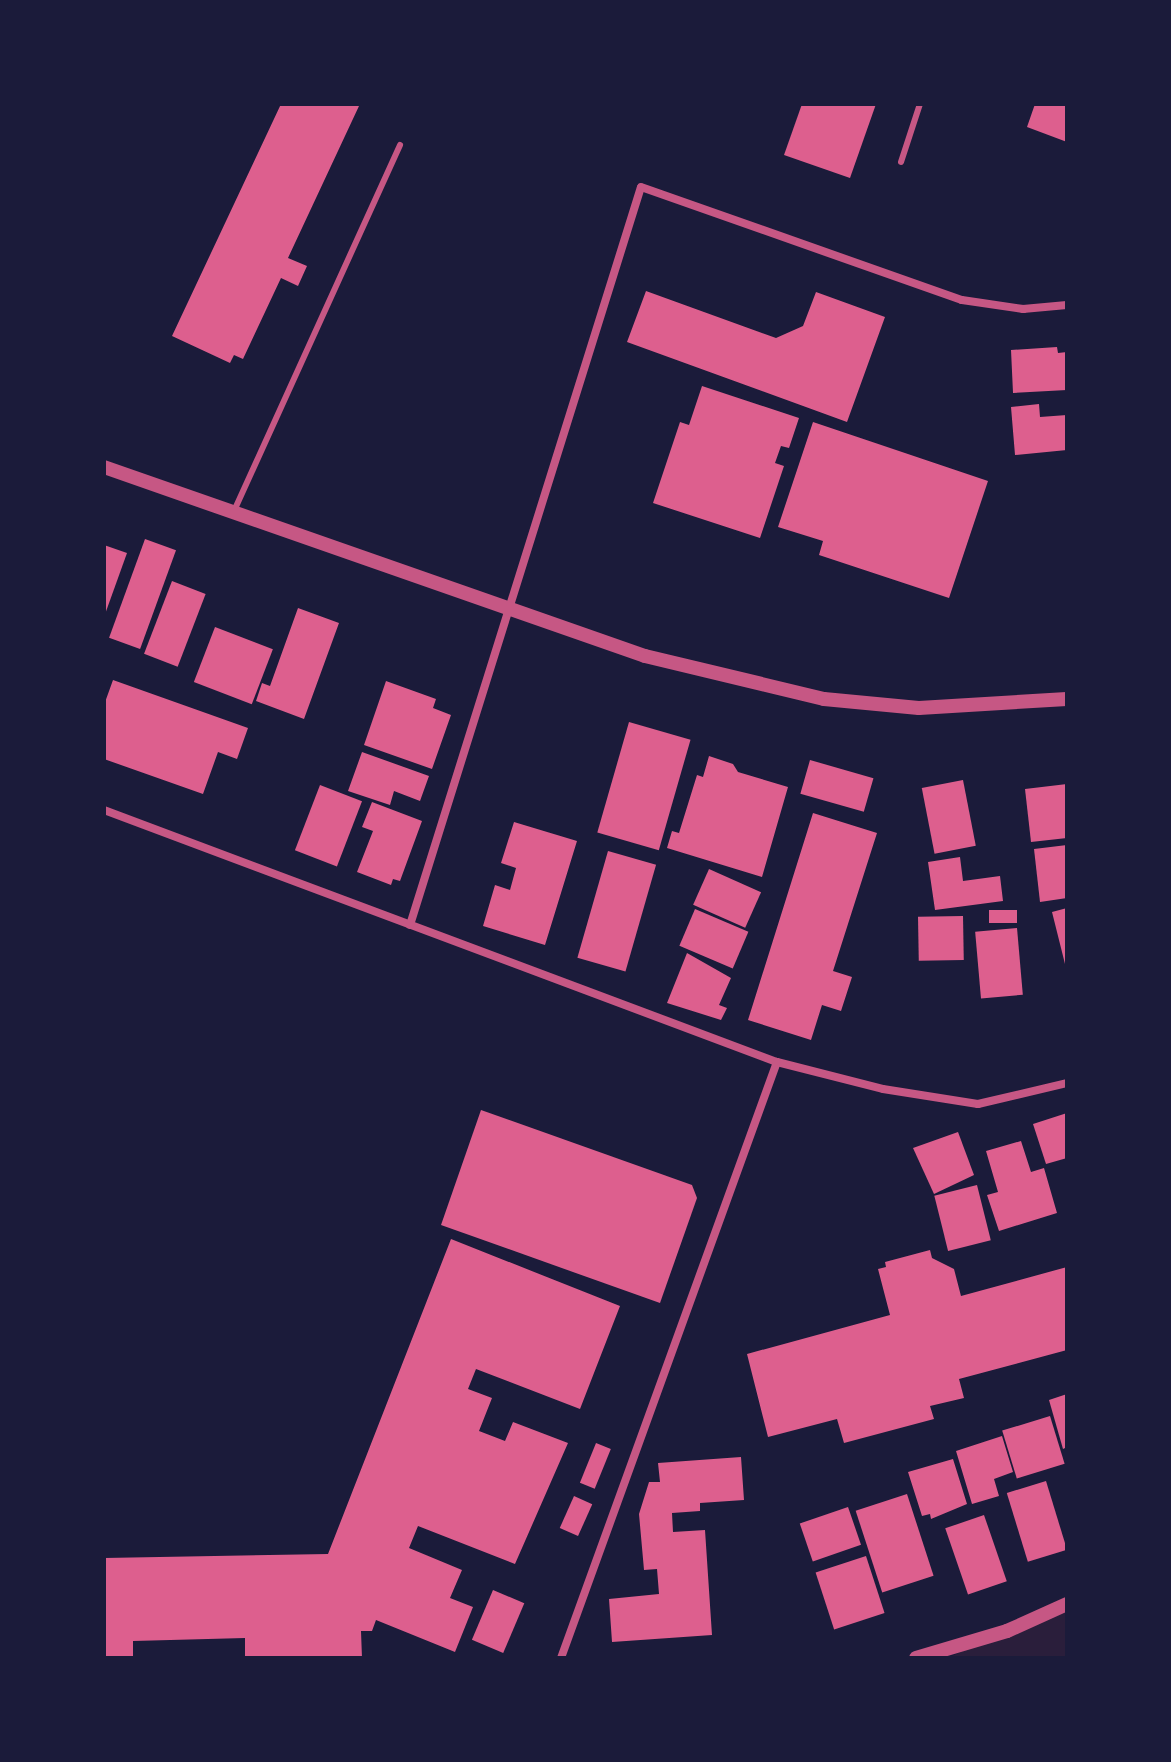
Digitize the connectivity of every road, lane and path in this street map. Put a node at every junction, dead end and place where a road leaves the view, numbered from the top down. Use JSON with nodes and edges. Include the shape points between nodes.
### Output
{"nodes":[{"id":1,"x":920,"y":104,"type":"edge"},
{"id":2,"x":400,"y":145,"type":"dead end"},
{"id":3,"x":901,"y":162,"type":"dead end"},
{"id":4,"x":1067,"y":305,"type":"edge"},
{"id":5,"x":104,"y":467,"type":"edge"},
{"id":6,"x":233,"y":514,"type":"junction"},
{"id":7,"x":513,"y":608,"type":"junction"},
{"id":8,"x":1067,"y":699,"type":"edge"},
{"id":9,"x":104,"y":810,"type":"edge"},
{"id":10,"x":410,"y":925,"type":"junction"},
{"id":11,"x":777,"y":1062,"type":"junction"},
{"id":12,"x":1067,"y":1083,"type":"edge"},
{"id":13,"x":1067,"y":1604,"type":"edge"},
{"id":14,"x":561,"y":1658,"type":"edge"},
{"id":15,"x":916,"y":1658,"type":"edge"}],
"edges":[{"from":1,"to":3,"type":"lane"},
{"from":2,"to":6,"type":"lane"},
{"from":4,"to":7,"type":"street","via":[[1023,309],[962,300],[641,187]]},
{"from":5,"to":6,"type":"street"},
{"from":6,"to":7,"type":"street"},
{"from":7,"to":8,"type":"street","via":[[645,656],[824,699],[919,708]]},
{"from":7,"to":10,"type":"street"},
{"from":9,"to":10,"type":"street"},
{"from":10,"to":11,"type":"street"},
{"from":11,"to":12,"type":"street","via":[[883,1089],[978,1104]]},
{"from":11,"to":14,"type":"street"},
{"from":13,"to":15,"type":"street","via":[[1007,1631]]}]}
